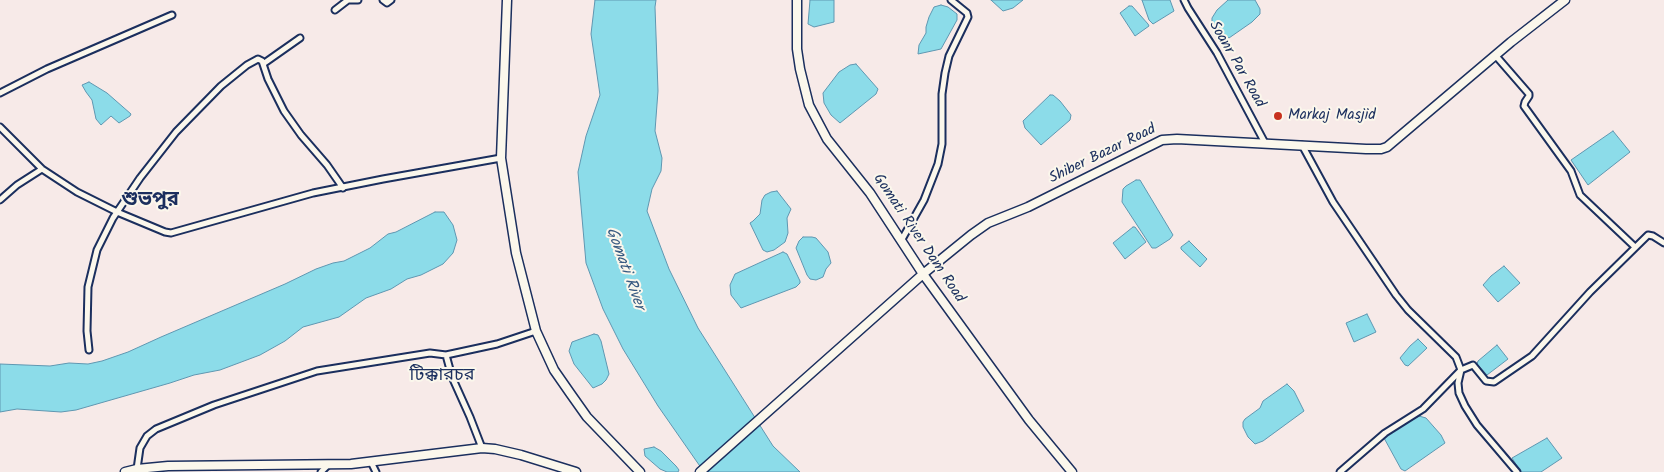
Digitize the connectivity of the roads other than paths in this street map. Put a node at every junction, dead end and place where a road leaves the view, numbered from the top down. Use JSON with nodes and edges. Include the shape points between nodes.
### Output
{"nodes":[{"id":1,"x":349,"y":0,"type":"edge"},
{"id":2,"x":358,"y":0,"type":"edge"},
{"id":3,"x":383,"y":0,"type":"edge"},
{"id":4,"x":391,"y":0,"type":"edge"},
{"id":5,"x":508,"y":0,"type":"edge"},
{"id":6,"x":797,"y":0,"type":"edge"},
{"id":7,"x":951,"y":0,"type":"edge"},
{"id":8,"x":1184,"y":0,"type":"edge"},
{"id":9,"x":1565,"y":0,"type":"edge"},
{"id":10,"x":335,"y":10,"type":"dead end"},
{"id":11,"x":172,"y":15,"type":"dead end"},
{"id":12,"x":300,"y":38,"type":"dead end"},
{"id":13,"x":1496,"y":56,"type":"junction"},
{"id":14,"x":263,"y":64,"type":"junction"},
{"id":15,"x":0,"y":93,"type":"edge"},
{"id":16,"x":0,"y":127,"type":"edge"},
{"id":17,"x":1265,"y":143,"type":"junction"},
{"id":18,"x":1302,"y":145,"type":"junction"},
{"id":19,"x":501,"y":158,"type":"junction"},
{"id":20,"x":42,"y":169,"type":"junction"},
{"id":21,"x":343,"y":188,"type":"junction"},
{"id":22,"x":0,"y":200,"type":"edge"},
{"id":23,"x":117,"y":212,"type":"junction"},
{"id":24,"x":901,"y":241,"type":"junction"},
{"id":25,"x":1664,"y":243,"type":"edge"},
{"id":26,"x":1635,"y":246,"type":"junction"},
{"id":27,"x":923,"y":274,"type":"junction"},
{"id":28,"x":536,"y":330,"type":"junction"},
{"id":29,"x":89,"y":350,"type":"dead end"},
{"id":30,"x":446,"y":355,"type":"junction"},
{"id":31,"x":1461,"y":370,"type":"junction"},
{"id":32,"x":482,"y":448,"type":"junction"},
{"id":33,"x":371,"y":462,"type":"junction"},
{"id":34,"x":328,"y":464,"type":"junction"},
{"id":35,"x":632,"y":468,"type":"edge"},
{"id":36,"x":137,"y":469,"type":"junction"},
{"id":37,"x":126,"y":472,"type":"edge"},
{"id":38,"x":321,"y":472,"type":"edge"},
{"id":39,"x":376,"y":472,"type":"edge"},
{"id":40,"x":576,"y":472,"type":"edge"},
{"id":41,"x":640,"y":472,"type":"edge"},
{"id":42,"x":700,"y":472,"type":"edge"},
{"id":43,"x":1072,"y":472,"type":"edge"},
{"id":44,"x":1340,"y":472,"type":"edge"},
{"id":45,"x":1517,"y":472,"type":"edge"}],
"edges":[{"from":1,"to":2,"type":"street"},
{"from":1,"to":10,"type":"street"},
{"from":3,"to":4,"type":"street","via":[[388,3]]},
{"from":5,"to":19,"type":"street"},
{"from":6,"to":24,"type":"street","name":"Gomati River Dam Road","via":[[797,49],[809,105],[827,139],[870,192]]},
{"from":7,"to":24,"type":"street","via":[[968,17],[949,56],[945,73],[938,164],[924,200]]},
{"from":8,"to":17,"type":"street","name":"Soanr Par Road","via":[[1217,52]]},
{"from":9,"to":13,"type":"street","name":"Shiber Bazar Road"},
{"from":11,"to":15,"type":"street"},
{"from":12,"to":14,"type":"street"},
{"from":13,"to":18,"type":"street","name":"Shiber Bazar Road","via":[[1387,147]]},
{"from":13,"to":26,"type":"street","via":[[1529,94],[1524,106],[1571,171],[1580,195]]},
{"from":14,"to":21,"type":"street","via":[[284,111]]},
{"from":14,"to":23,"type":"street","via":[[258,59],[221,86],[176,132]]},
{"from":16,"to":20,"type":"street"},
{"from":17,"to":18,"type":"street","name":"Shiber Bazar Road"},
{"from":17,"to":27,"type":"street","name":"Shiber Bazar Road","via":[[1178,139],[1155,142],[1028,207],[988,223]]},
{"from":18,"to":31,"type":"street","via":[[1333,202],[1396,295],[1456,357]]},
{"from":19,"to":21,"type":"street"},
{"from":19,"to":28,"type":"street","via":[[516,252]]},
{"from":20,"to":22,"type":"street"},
{"from":20,"to":23,"type":"street","via":[[77,192]]},
{"from":21,"to":23,"type":"street","via":[[281,201],[171,233]]},
{"from":23,"to":29,"type":"street","via":[[99,244],[90,274]]},
{"from":24,"to":27,"type":"street","name":"Gomati River Dam Road"},
{"from":25,"to":26,"type":"street","via":[[1648,235]]},
{"from":26,"to":31,"type":"street","via":[[1532,356],[1497,381],[1486,381],[1473,365]]},
{"from":27,"to":42,"type":"street","name":"Shiber Bazar Road"},
{"from":27,"to":43,"type":"street","name":"Gomati River Dam Road","via":[[1029,420]]},
{"from":28,"to":30,"type":"street","via":[[497,344]]},
{"from":28,"to":35,"type":"street","via":[[554,370],[570,394]]},
{"from":30,"to":32,"type":"street"},
{"from":30,"to":36,"type":"street","via":[[430,353],[317,371],[214,405],[147,436],[140,448]]},
{"from":31,"to":44,"type":"street","via":[[1423,409],[1385,433]]},
{"from":31,"to":45,"type":"street","via":[[1459,394],[1465,406],[1476,425]]},
{"from":32,"to":33,"type":"street"},
{"from":32,"to":40,"type":"street","via":[[521,455]]},
{"from":33,"to":34,"type":"street"},
{"from":33,"to":39,"type":"street"},
{"from":34,"to":36,"type":"street"},
{"from":34,"to":38,"type":"street"},
{"from":35,"to":41,"type":"street"},
{"from":36,"to":37,"type":"street"}]}
